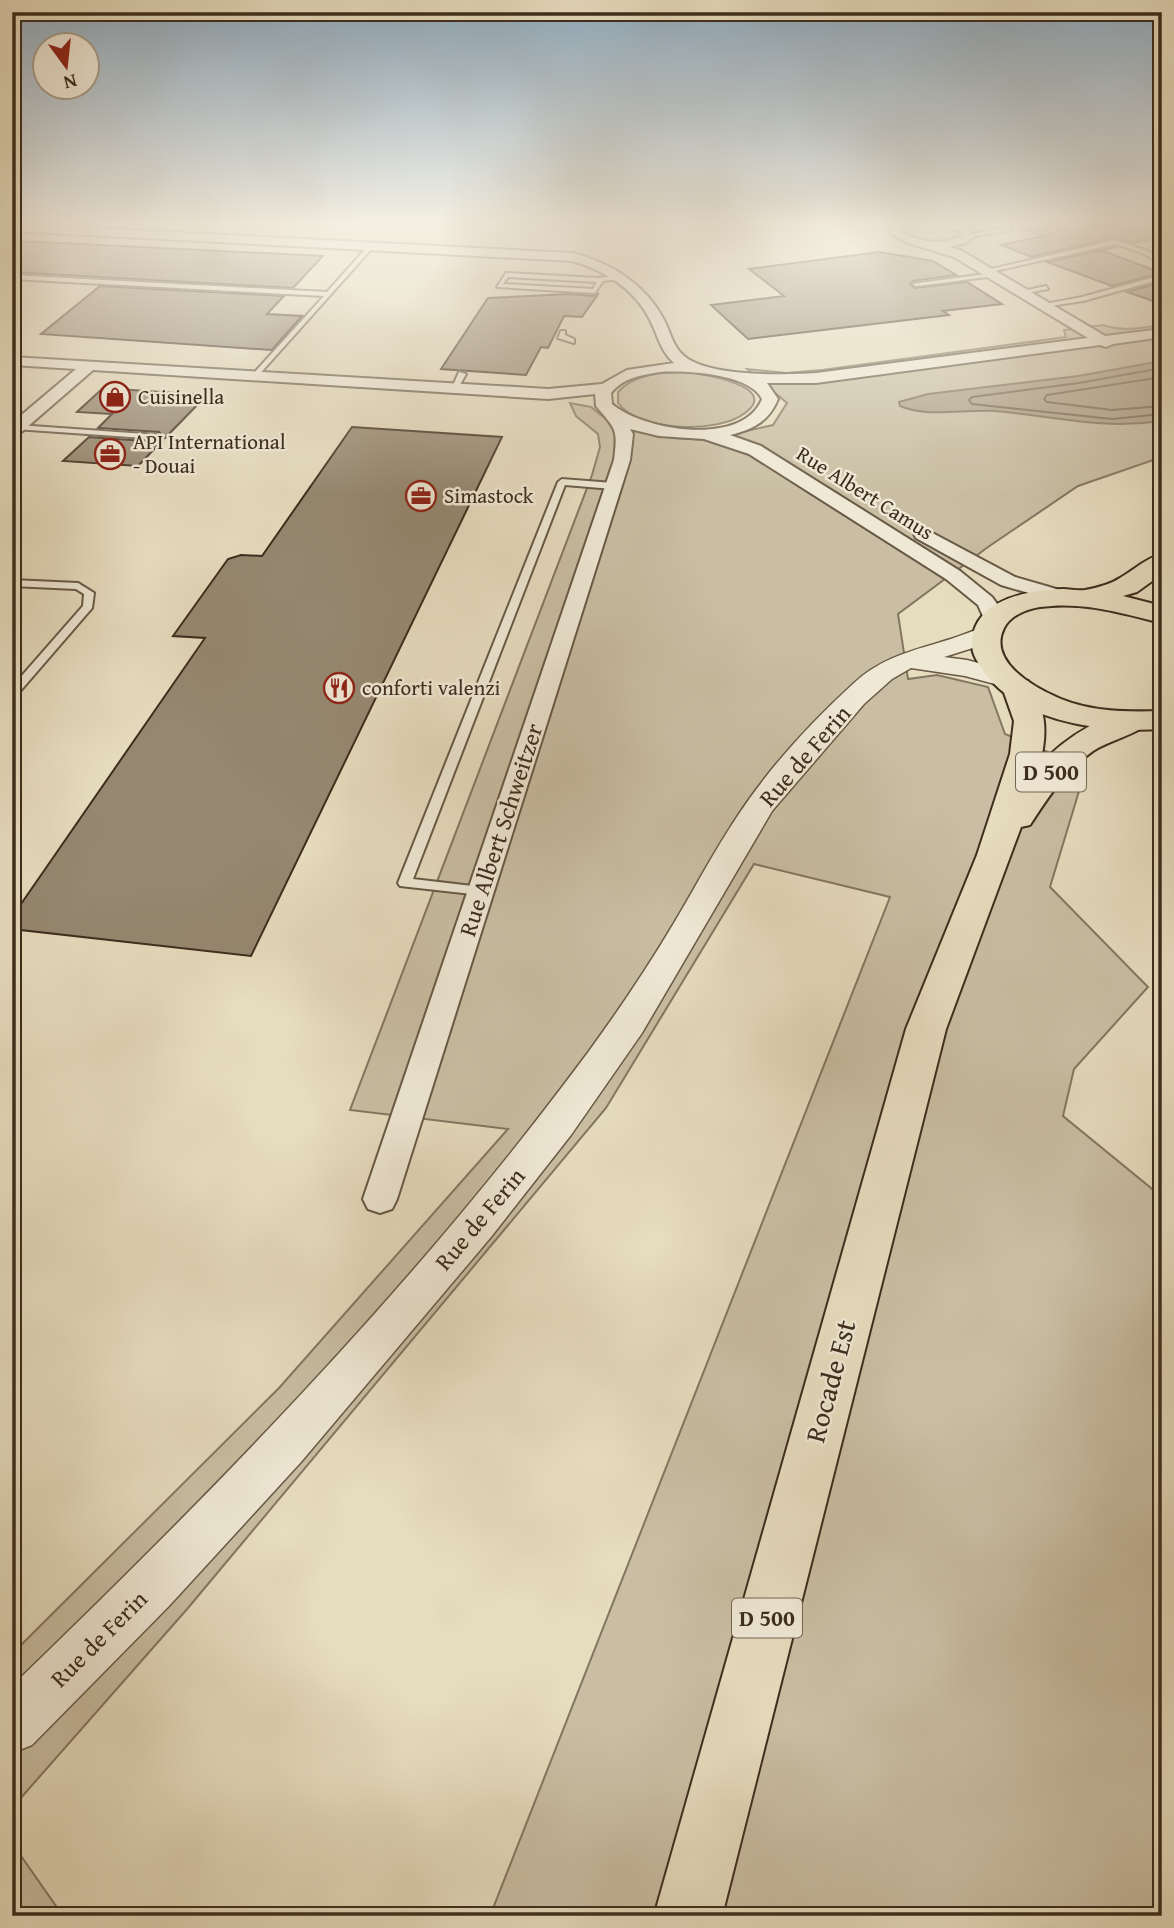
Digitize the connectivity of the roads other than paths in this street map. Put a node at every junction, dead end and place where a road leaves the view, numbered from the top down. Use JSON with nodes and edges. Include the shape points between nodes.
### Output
{"nodes":[{"id":1,"x":311,"y":314,"type":"edge"},
{"id":2,"x":654,"y":314,"type":"edge"},
{"id":3,"x":1058,"y":314,"type":"edge"},
{"id":4,"x":562,"y":332,"type":"dead end"},
{"id":5,"x":1162,"y":333,"type":"edge"},
{"id":6,"x":1162,"y":340,"type":"edge"},
{"id":7,"x":571,"y":341,"type":"dead end"},
{"id":8,"x":1107,"y":343,"type":"junction"},
{"id":9,"x":668,"y":350,"type":"junction"},
{"id":10,"x":12,"y":361,"type":"edge"},
{"id":11,"x":90,"y":365,"type":"junction"},
{"id":12,"x":693,"y":367,"type":"junction"},
{"id":13,"x":651,"y":369,"type":"junction"},
{"id":14,"x":462,"y":374,"type":"dead end"},
{"id":15,"x":256,"y":376,"type":"junction"},
{"id":16,"x":738,"y":376,"type":"junction"},
{"id":17,"x":454,"y":388,"type":"junction"},
{"id":18,"x":606,"y":388,"type":"junction"},
{"id":19,"x":548,"y":394,"type":"junction"},
{"id":20,"x":769,"y":402,"type":"junction"},
{"id":21,"x":612,"y":414,"type":"junction"},
{"id":22,"x":758,"y":419,"type":"junction"},
{"id":23,"x":15,"y":430,"type":"edge"},
{"id":24,"x":685,"y":433,"type":"junction"},
{"id":25,"x":159,"y":437,"type":"dead end"},
{"id":26,"x":635,"y":450,"type":"junction"},
{"id":27,"x":613,"y":486,"type":"junction"},
{"id":28,"x":1162,"y":562,"type":"edge"},
{"id":29,"x":12,"y":583,"type":"edge"},
{"id":30,"x":1075,"y":597,"type":"junction"},
{"id":31,"x":1162,"y":615,"type":"edge"},
{"id":32,"x":990,"y":628,"type":"junction"},
{"id":33,"x":890,"y":669,"type":"junction"},
{"id":34,"x":1012,"y":683,"type":"junction"},
{"id":35,"x":12,"y":694,"type":"edge"},
{"id":36,"x":1148,"y":721,"type":"edge"},
{"id":37,"x":995,"y":855,"type":"junction"},
{"id":38,"x":481,"y":891,"type":"junction"},
{"id":39,"x":380,"y":1199,"type":"dead end"},
{"id":40,"x":12,"y":1725,"type":"edge"},
{"id":41,"x":688,"y":1916,"type":"edge"}],
"edges":[{"from":1,"to":15,"type":"lane"},
{"from":2,"to":9,"type":"street"},
{"from":3,"to":8,"type":"street"},
{"from":4,"to":7,"type":"lane","via":[[561,336]]},
{"from":5,"to":8,"type":"street"},
{"from":6,"to":8,"type":"street"},
{"from":8,"to":16,"type":"street","via":[[805,379]]},
{"from":8,"to":20,"type":"street","via":[[816,386]]},
{"from":9,"to":12,"type":"street"},
{"from":9,"to":13,"type":"street","via":[[665,361]]},
{"from":10,"to":11,"type":"street"},
{"from":11,"to":15,"type":"street"},
{"from":11,"to":23,"type":"street"},
{"from":12,"to":13,"type":"street"},
{"from":12,"to":16,"type":"street"},
{"from":13,"to":18,"type":"street","via":[[621,377]]},
{"from":14,"to":17,"type":"lane"},
{"from":15,"to":17,"type":"street"},
{"from":16,"to":20,"type":"street","via":[[762,389]]},
{"from":17,"to":19,"type":"street"},
{"from":18,"to":19,"type":"street"},
{"from":18,"to":21,"type":"street","name":"Rue Albert Schweitzer","via":[[602,401]]},
{"from":19,"to":21,"type":"street","via":[[589,402]]},
{"from":20,"to":22,"type":"street"},
{"from":21,"to":24,"type":"street","via":[[645,428]]},
{"from":21,"to":26,"type":"street","name":"Rue Albert Schweitzer"},
{"from":22,"to":24,"type":"street","via":[[730,429]]},
{"from":22,"to":30,"type":"street","name":"Rue Albert Camus","via":[[761,431],[787,451],[944,547],[1032,590]]},
{"from":23,"to":25,"type":"lane"},
{"from":24,"to":26,"type":"street"},
{"from":24,"to":32,"type":"street","name":"Rue Albert Camus","via":[[721,438],[755,450],[953,575],[993,612]]},
{"from":26,"to":27,"type":"street","name":"Rue Albert Schweitzer"},
{"from":27,"to":38,"type":"street","name":"Rue Albert Schweitzer"},
{"from":27,"to":38,"type":"lane","via":[[562,482],[405,883]]},
{"from":28,"to":30,"type":"main road","via":[[1127,586]]},
{"from":29,"to":35,"type":"lane","via":[[78,586],[90,598]]},
{"from":30,"to":31,"type":"main road","via":[[1122,603]]},
{"from":30,"to":32,"type":"main road","via":[[1021,604]]},
{"from":32,"to":33,"type":"street","name":"Rue de Ferin","via":[[967,643],[908,659]]},
{"from":32,"to":34,"type":"main road","name":"Rocade Est","via":[[989,656]]},
{"from":33,"to":34,"type":"street","name":"Rue de Ferin","via":[[936,663]]},
{"from":33,"to":40,"type":"street","name":"Rue de Ferin","via":[[844,709],[761,805],[624,1032],[485,1214],[256,1478]]},
{"from":34,"to":36,"type":"main road","via":[[1070,712]]},
{"from":34,"to":37,"type":"main road","name":"Rocade Est","number":"D 500","via":[[1028,713],[1030,734]]},
{"from":36,"to":37,"type":"main road","name":"Rocade Est","number":"D 500","via":[[1093,735],[1068,755],[1028,800]]},
{"from":37,"to":41,"type":"main road","name":"Rocade Est","number":"D 500","via":[[926,1029]]},
{"from":38,"to":39,"type":"street","name":"Rue Albert Schweitzer"}]}
